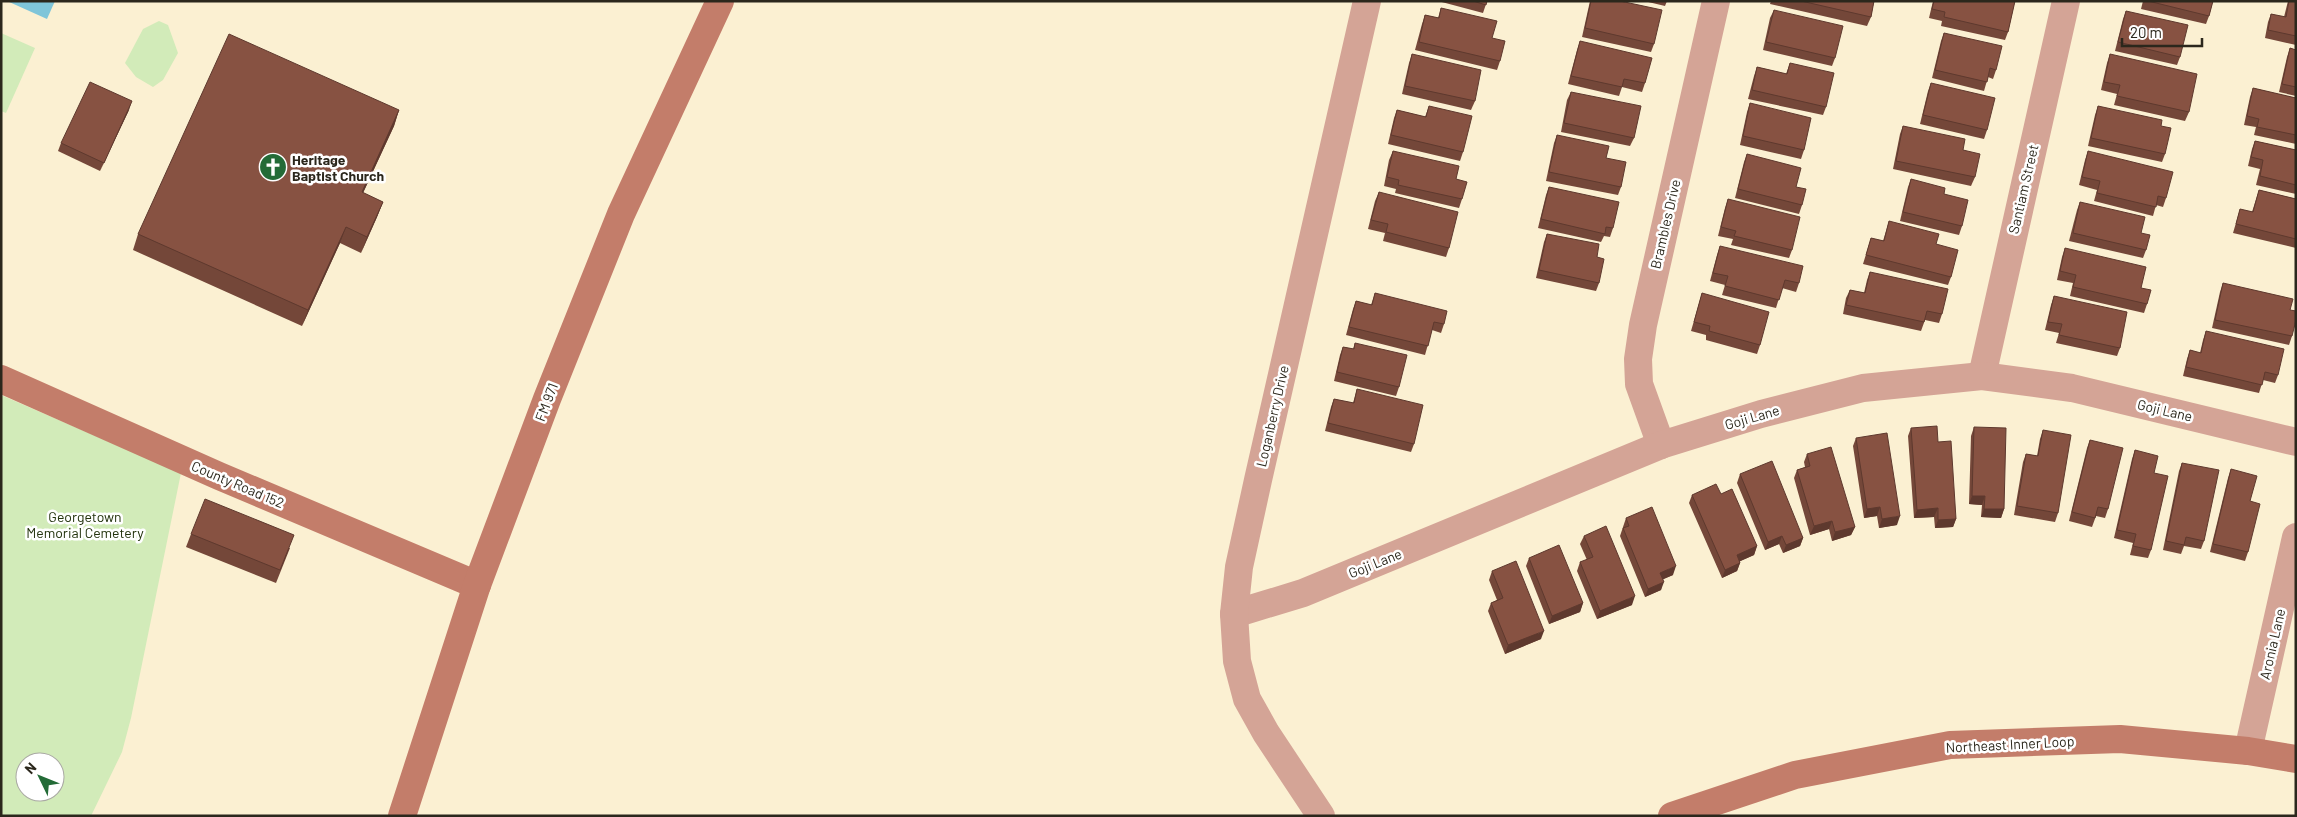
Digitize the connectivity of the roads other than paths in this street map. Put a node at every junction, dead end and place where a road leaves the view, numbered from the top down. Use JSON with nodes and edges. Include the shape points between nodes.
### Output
{"nodes":[{"id":1,"x":720,"y":1,"type":"edge"},
{"id":2,"x":1367,"y":1,"type":"edge"},
{"id":3,"x":1716,"y":1,"type":"edge"},
{"id":4,"x":2066,"y":1,"type":"edge"},
{"id":5,"x":1982,"y":376,"type":"junction"},
{"id":6,"x":1,"y":379,"type":"edge"},
{"id":7,"x":2296,"y":442,"type":"edge"},
{"id":8,"x":1661,"y":445,"type":"junction"},
{"id":9,"x":2296,"y":537,"type":"edge"},
{"id":10,"x":477,"y":585,"type":"junction"},
{"id":11,"x":1234,"y":614,"type":"junction"},
{"id":12,"x":2248,"y":751,"type":"junction"},
{"id":13,"x":2296,"y":759,"type":"edge"},
{"id":14,"x":402,"y":816,"type":"edge"},
{"id":15,"x":1321,"y":816,"type":"edge"},
{"id":16,"x":1672,"y":816,"type":"edge"}],
"edges":[{"from":1,"to":10,"type":"main road","name":"FM 971","number":"FM 971","via":[[621,214]]},
{"from":2,"to":11,"type":"street","name":"Loganberry Drive","via":[[1239,567]]},
{"from":3,"to":8,"type":"street","name":"Brambles Drive","via":[[1638,359],[1639,384]]},
{"from":4,"to":5,"type":"street","name":"Santiam Street"},
{"from":5,"to":7,"type":"street","name":"Goji Lane","via":[[2072,388]]},
{"from":5,"to":8,"type":"street","name":"Goji Lane","via":[[1864,388],[1761,414]]},
{"from":6,"to":10,"type":"main road","name":"County Road 152"},
{"from":8,"to":11,"type":"street","name":"Goji Lane","via":[[1304,593]]},
{"from":9,"to":12,"type":"street","name":"Aronia Lane"},
{"from":10,"to":14,"type":"main road","name":"FM 971","number":"FM 971"},
{"from":11,"to":15,"type":"street","name":"Loganberry Drive","via":[[1237,661],[1246,698]]},
{"from":12,"to":13,"type":"main road","name":"Northeast Inner Loop"},
{"from":12,"to":16,"type":"main road","name":"Northeast Inner Loop","via":[[2120,739],[1950,745],[1795,775]]}]}
